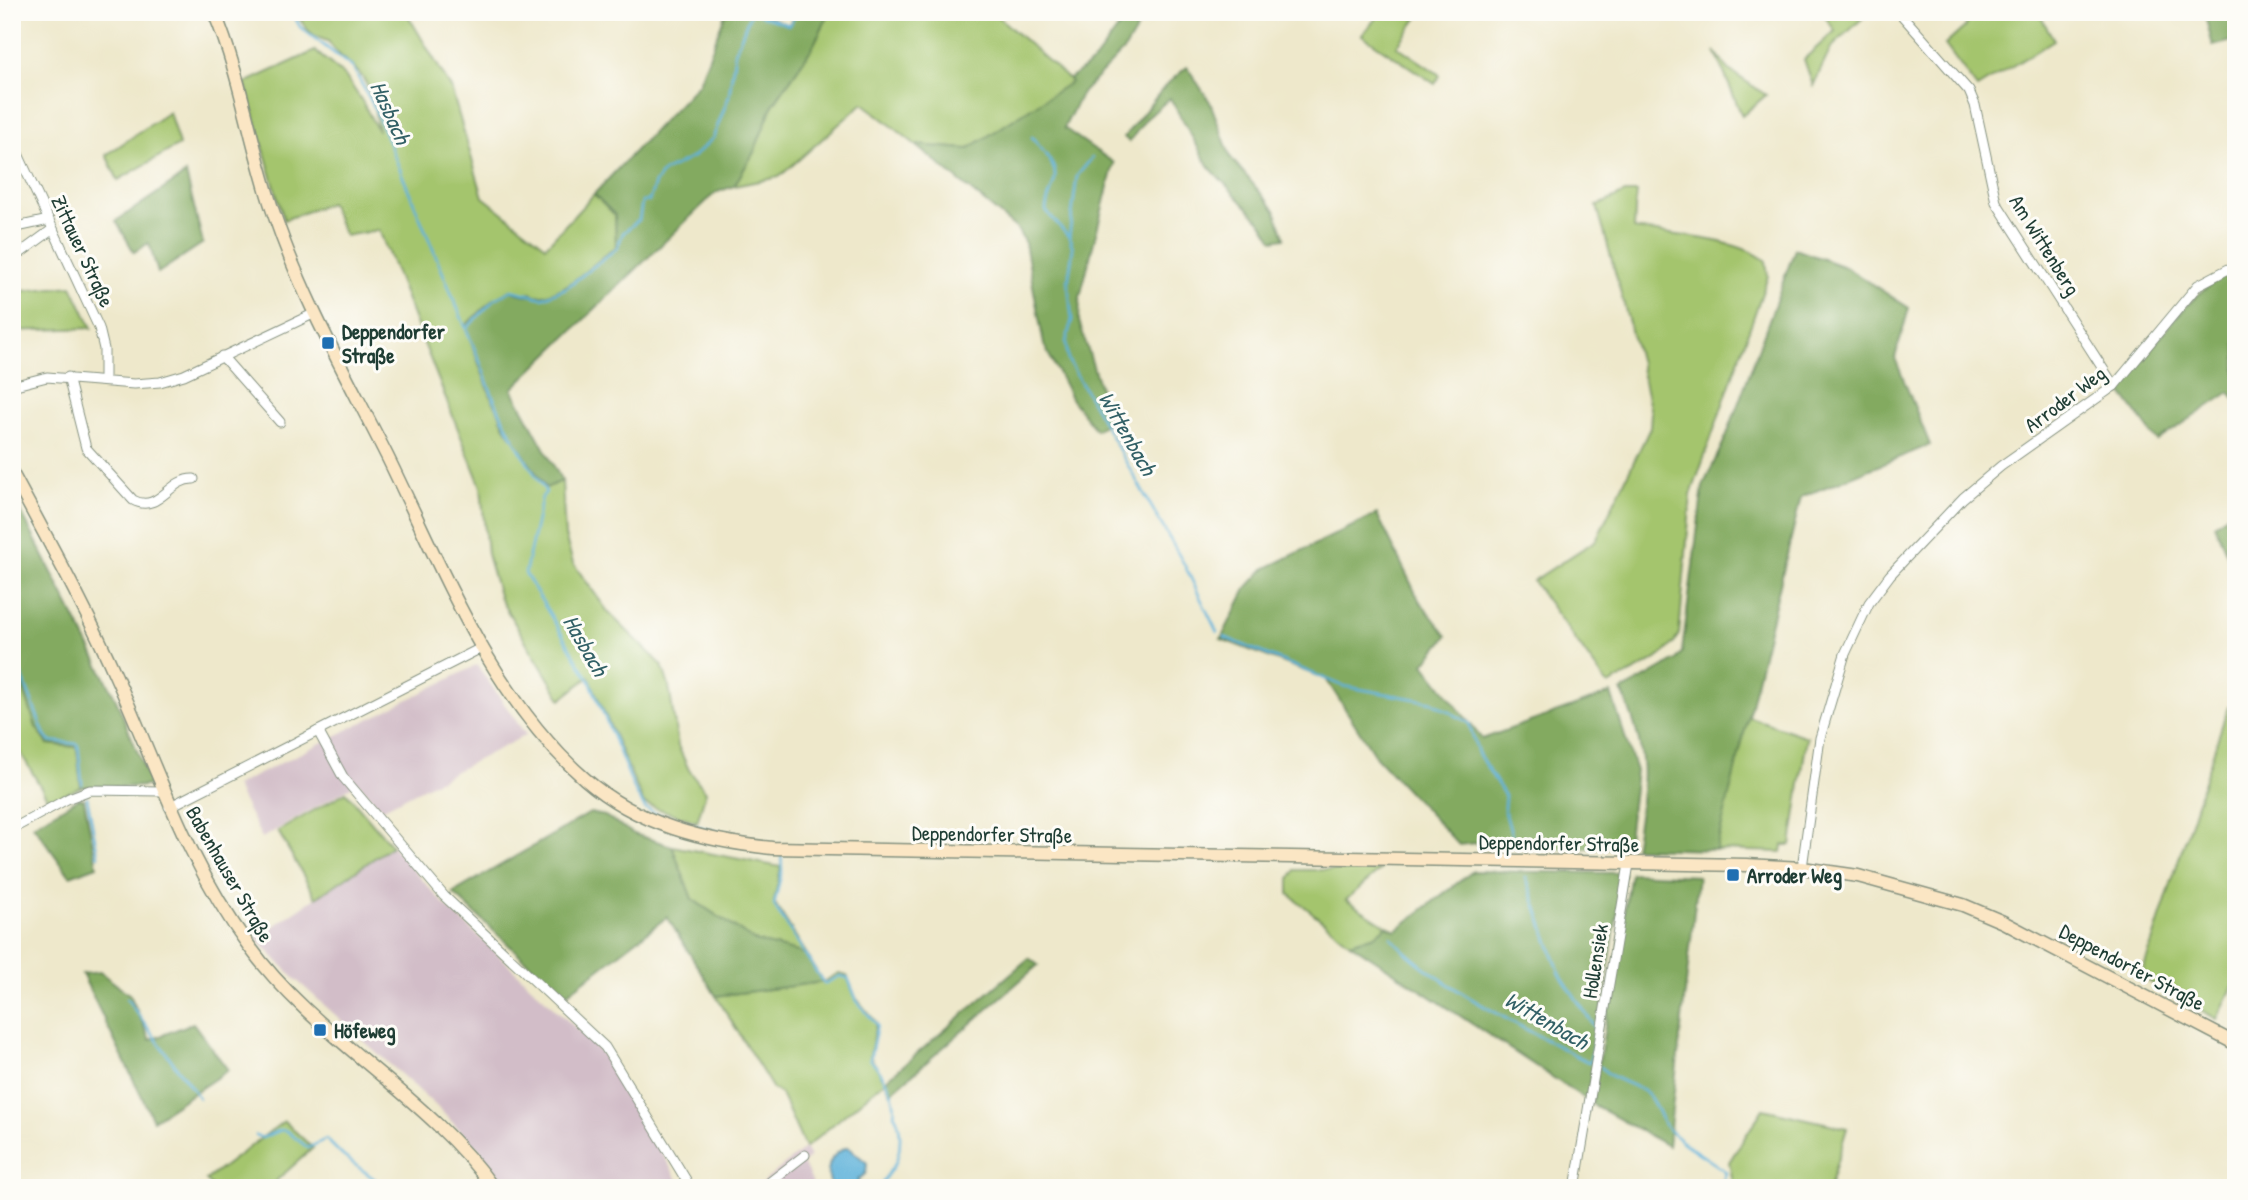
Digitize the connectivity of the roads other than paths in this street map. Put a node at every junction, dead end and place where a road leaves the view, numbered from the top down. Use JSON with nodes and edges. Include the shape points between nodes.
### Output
{"nodes":[{"id":1,"x":214,"y":12,"type":"edge"},
{"id":2,"x":1899,"y":12,"type":"edge"},
{"id":3,"x":12,"y":141,"type":"edge"},
{"id":4,"x":15,"y":152,"type":"edge"},
{"id":5,"x":51,"y":224,"type":"junction"},
{"id":6,"x":12,"y":228,"type":"edge"},
{"id":7,"x":12,"y":259,"type":"edge"},
{"id":8,"x":2236,"y":265,"type":"edge"},
{"id":9,"x":313,"y":314,"type":"junction"},
{"id":10,"x":222,"y":356,"type":"junction"},
{"id":11,"x":68,"y":377,"type":"junction"},
{"id":12,"x":104,"y":381,"type":"junction"},
{"id":13,"x":12,"y":386,"type":"edge"},
{"id":14,"x":2114,"y":386,"type":"junction"},
{"id":15,"x":280,"y":422,"type":"dead end"},
{"id":16,"x":12,"y":473,"type":"edge"},
{"id":17,"x":194,"y":480,"type":"dead end"},
{"id":18,"x":483,"y":647,"type":"junction"},
{"id":19,"x":318,"y":731,"type":"junction"},
{"id":20,"x":162,"y":791,"type":"junction"},
{"id":21,"x":169,"y":807,"type":"junction"},
{"id":22,"x":12,"y":829,"type":"edge"},
{"id":23,"x":1629,"y":864,"type":"junction"},
{"id":24,"x":1802,"y":868,"type":"junction"},
{"id":25,"x":2236,"y":1044,"type":"edge"},
{"id":26,"x":805,"y":1155,"type":"dead end"},
{"id":27,"x":494,"y":1188,"type":"edge"},
{"id":28,"x":691,"y":1188,"type":"edge"},
{"id":29,"x":762,"y":1188,"type":"edge"},
{"id":30,"x":1574,"y":1188,"type":"edge"}],
"edges":[{"from":1,"to":9,"type":"street","name":"Deppendorfer Straße","via":[[274,213]]},
{"from":2,"to":14,"type":"street","name":"Am Wittenberg","via":[[1969,91],[1999,209]]},
{"from":3,"to":4,"type":"street","name":"Zittauer Straße"},
{"from":4,"to":5,"type":"street","name":"Zittauer Straße"},
{"from":5,"to":6,"type":"street"},
{"from":5,"to":7,"type":"street"},
{"from":5,"to":12,"type":"street","name":"Zittauer Straße","via":[[103,341]]},
{"from":8,"to":14,"type":"street","name":"Arroder Weg","via":[[2199,285]]},
{"from":9,"to":10,"type":"street"},
{"from":9,"to":18,"type":"street","name":"Deppendorfer Straße"},
{"from":10,"to":12,"type":"street","via":[[159,382]]},
{"from":10,"to":15,"type":"street"},
{"from":11,"to":12,"type":"street"},
{"from":11,"to":13,"type":"street","via":[[33,379]]},
{"from":11,"to":17,"type":"street","via":[[86,448],[133,500],[152,503],[180,480]]},
{"from":14,"to":24,"type":"street","name":"Arroder Weg","via":[[1963,498],[1869,603],[1845,654],[1820,738]]},
{"from":16,"to":20,"type":"street","name":"Babenhauser Straße","via":[[106,654]]},
{"from":18,"to":19,"type":"street"},
{"from":18,"to":23,"type":"street","name":"Deppendorfer Straße","via":[[545,737],[587,781],[652,821],[723,842],[779,848]]},
{"from":19,"to":21,"type":"street"},
{"from":19,"to":28,"type":"street","via":[[343,777],[444,896],[605,1047]]},
{"from":20,"to":21,"type":"street","name":"Babenhauser Straße"},
{"from":20,"to":22,"type":"street","via":[[90,790]]},
{"from":21,"to":27,"type":"street","name":"Babenhauser Straße","via":[[213,892],[265,968],[448,1136]]},
{"from":23,"to":24,"type":"street","name":"Deppendorfer Straße"},
{"from":23,"to":30,"type":"street","name":"Hollensiek"},
{"from":24,"to":25,"type":"street","name":"Deppendorfer Straße","via":[[1858,876],[1963,905]]},
{"from":26,"to":29,"type":"street"}]}
